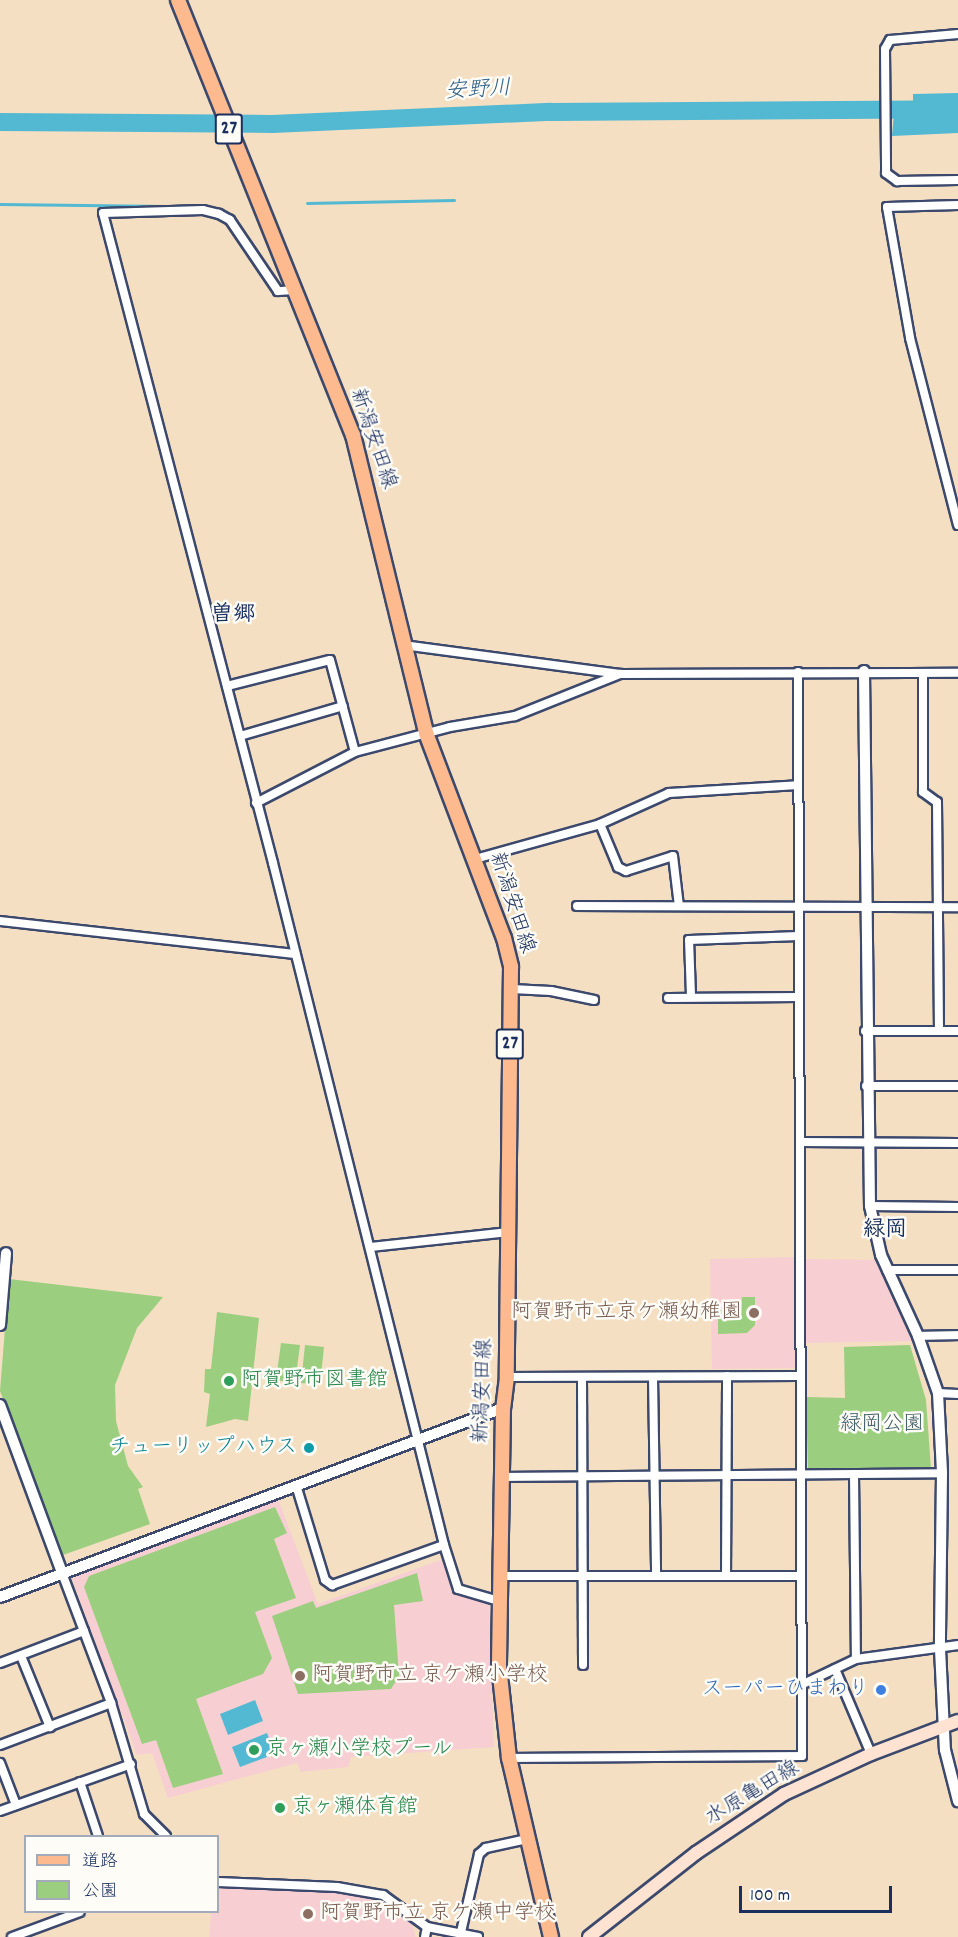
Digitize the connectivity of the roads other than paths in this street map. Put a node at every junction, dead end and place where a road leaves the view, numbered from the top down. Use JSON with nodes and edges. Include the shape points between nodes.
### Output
{"nodes":[{"id":1,"x":178,"y":0,"type":"edge"},
{"id":2,"x":958,"y":34,"type":"edge"},
{"id":3,"x":958,"y":180,"type":"edge"},
{"id":4,"x":958,"y":205,"type":"edge"},
{"id":5,"x":294,"y":290,"type":"junction"},
{"id":6,"x":958,"y":525,"type":"edge"},
{"id":7,"x":403,"y":645,"type":"junction"},
{"id":8,"x":864,"y":671,"type":"junction"},
{"id":9,"x":798,"y":672,"type":"junction"},
{"id":10,"x":958,"y":673,"type":"edge"},
{"id":11,"x":620,"y":674,"type":"junction"},
{"id":12,"x":923,"y":674,"type":"junction"},
{"id":13,"x":227,"y":686,"type":"junction"},
{"id":14,"x":342,"y":706,"type":"junction"},
{"id":15,"x":426,"y":733,"type":"junction"},
{"id":16,"x":240,"y":736,"type":"junction"},
{"id":17,"x":355,"y":752,"type":"junction"},
{"id":18,"x":798,"y":785,"type":"junction"},
{"id":19,"x":256,"y":803,"type":"junction"},
{"id":20,"x":600,"y":824,"type":"junction"},
{"id":21,"x":475,"y":859,"type":"junction"},
{"id":22,"x":577,"y":906,"type":"dead end"},
{"id":23,"x":679,"y":906,"type":"junction"},
{"id":24,"x":799,"y":907,"type":"junction"},
{"id":25,"x":865,"y":907,"type":"junction"},
{"id":26,"x":939,"y":907,"type":"junction"},
{"id":27,"x":958,"y":907,"type":"edge"},
{"id":28,"x":0,"y":921,"type":"edge"},
{"id":29,"x":799,"y":936,"type":"junction"},
{"id":30,"x":295,"y":954,"type":"junction"},
{"id":31,"x":512,"y":989,"type":"junction"},
{"id":32,"x":691,"y":996,"type":"junction"},
{"id":33,"x":668,"y":998,"type":"dead end"},
{"id":34,"x":799,"y":998,"type":"junction"},
{"id":35,"x":594,"y":1000,"type":"dead end"},
{"id":36,"x":865,"y":1031,"type":"junction"},
{"id":37,"x":939,"y":1031,"type":"junction"},
{"id":38,"x":958,"y":1031,"type":"edge"},
{"id":39,"x":866,"y":1086,"type":"junction"},
{"id":40,"x":958,"y":1086,"type":"edge"},
{"id":41,"x":800,"y":1142,"type":"junction"},
{"id":42,"x":867,"y":1143,"type":"junction"},
{"id":43,"x":958,"y":1143,"type":"edge"},
{"id":44,"x":870,"y":1206,"type":"junction"},
{"id":45,"x":958,"y":1207,"type":"edge"},
{"id":46,"x":507,"y":1232,"type":"junction"},
{"id":47,"x":370,"y":1247,"type":"junction"},
{"id":48,"x":6,"y":1253,"type":"dead end"},
{"id":49,"x":887,"y":1270,"type":"junction"},
{"id":50,"x":958,"y":1270,"type":"edge"},
{"id":51,"x":0,"y":1325,"type":"edge"},
{"id":52,"x":958,"y":1335,"type":"edge"},
{"id":53,"x":918,"y":1336,"type":"junction"},
{"id":54,"x":727,"y":1376,"type":"junction"},
{"id":55,"x":800,"y":1376,"type":"junction"},
{"id":56,"x":507,"y":1377,"type":"junction"},
{"id":57,"x":582,"y":1377,"type":"junction"},
{"id":58,"x":653,"y":1377,"type":"junction"},
{"id":59,"x":938,"y":1394,"type":"junction"},
{"id":60,"x":958,"y":1394,"type":"edge"},
{"id":61,"x":0,"y":1405,"type":"edge"},
{"id":62,"x":503,"y":1408,"type":"junction"},
{"id":63,"x":418,"y":1438,"type":"junction"},
{"id":64,"x":942,"y":1473,"type":"junction"},
{"id":65,"x":801,"y":1474,"type":"junction"},
{"id":66,"x":854,"y":1474,"type":"junction"},
{"id":67,"x":728,"y":1475,"type":"junction"},
{"id":68,"x":581,"y":1476,"type":"junction"},
{"id":69,"x":654,"y":1476,"type":"junction"},
{"id":70,"x":502,"y":1477,"type":"junction"},
{"id":71,"x":296,"y":1485,"type":"junction"},
{"id":72,"x":444,"y":1545,"type":"junction"},
{"id":73,"x":62,"y":1574,"type":"junction"},
{"id":74,"x":499,"y":1576,"type":"junction"},
{"id":75,"x":583,"y":1576,"type":"junction"},
{"id":76,"x":656,"y":1576,"type":"junction"},
{"id":77,"x":726,"y":1576,"type":"junction"},
{"id":78,"x":801,"y":1576,"type":"junction"},
{"id":79,"x":0,"y":1597,"type":"edge"},
{"id":80,"x":499,"y":1601,"type":"junction"},
{"id":81,"x":84,"y":1631,"type":"junction"},
{"id":82,"x":958,"y":1645,"type":"edge"},
{"id":83,"x":940,"y":1649,"type":"junction"},
{"id":84,"x":21,"y":1656,"type":"junction"},
{"id":85,"x":856,"y":1659,"type":"junction"},
{"id":86,"x":0,"y":1663,"type":"edge"},
{"id":87,"x":583,"y":1665,"type":"dead end"},
{"id":88,"x":836,"y":1669,"type":"junction"},
{"id":89,"x":801,"y":1685,"type":"junction"},
{"id":90,"x":111,"y":1703,"type":"junction"},
{"id":91,"x":958,"y":1721,"type":"edge"},
{"id":92,"x":945,"y":1724,"type":"junction"},
{"id":93,"x":50,"y":1727,"type":"junction"},
{"id":94,"x":0,"y":1745,"type":"edge"},
{"id":95,"x":871,"y":1754,"type":"junction"},
{"id":96,"x":509,"y":1758,"type":"junction"},
{"id":97,"x":0,"y":1763,"type":"edge"},
{"id":98,"x":131,"y":1764,"type":"junction"},
{"id":99,"x":80,"y":1782,"type":"junction"},
{"id":100,"x":958,"y":1801,"type":"edge"},
{"id":101,"x":16,"y":1805,"type":"junction"},
{"id":102,"x":0,"y":1811,"type":"edge"},
{"id":103,"x":98,"y":1835,"type":"edge"},
{"id":104,"x":165,"y":1835,"type":"edge"},
{"id":105,"x":527,"y":1839,"type":"junction"},
{"id":106,"x":219,"y":1882,"type":"edge"},
{"id":107,"x":75,"y":1913,"type":"edge"},
{"id":108,"x":427,"y":1927,"type":"junction"},
{"id":109,"x":461,"y":1932,"type":"junction"},
{"id":110,"x":12,"y":1937,"type":"edge"},
{"id":111,"x":425,"y":1937,"type":"edge"},
{"id":112,"x":478,"y":1937,"type":"edge"},
{"id":113,"x":551,"y":1937,"type":"edge"},
{"id":114,"x":589,"y":1937,"type":"edge"}],
"edges":[{"from":1,"to":5,"type":"main road","name":"新潟安田線","number":"27"},
{"from":2,"to":3,"type":"street","via":[[890,40],[885,49],[886,173],[897,182]]},
{"from":4,"to":6,"type":"street","via":[[887,207],[910,338]]},
{"from":5,"to":7,"type":"main road","name":"新潟安田線","number":"27","via":[[353,435],[368,483]]},
{"from":5,"to":13,"type":"street","via":[[278,291],[230,220],[219,214],[203,210],[103,213]]},
{"from":7,"to":11,"type":"street"},
{"from":7,"to":15,"type":"main road","name":"新潟安田線","number":"27"},
{"from":8,"to":9,"type":"street"},
{"from":8,"to":12,"type":"street"},
{"from":8,"to":25,"type":"street"},
{"from":9,"to":11,"type":"street"},
{"from":9,"to":18,"type":"street"},
{"from":10,"to":12,"type":"street"},
{"from":11,"to":15,"type":"street","via":[[515,716]]},
{"from":12,"to":26,"type":"street","via":[[923,792],[938,802]]},
{"from":13,"to":14,"type":"street","via":[[330,660]]},
{"from":13,"to":16,"type":"street"},
{"from":14,"to":16,"type":"street"},
{"from":14,"to":17,"type":"street"},
{"from":15,"to":17,"type":"street"},
{"from":15,"to":21,"type":"main road","name":"新潟安田線","number":"27"},
{"from":16,"to":19,"type":"street"},
{"from":17,"to":19,"type":"street"},
{"from":18,"to":20,"type":"street","via":[[669,793]]},
{"from":18,"to":24,"type":"street"},
{"from":19,"to":30,"type":"street"},
{"from":20,"to":21,"type":"street"},
{"from":20,"to":23,"type":"street","via":[[618,867],[626,871],[673,856]]},
{"from":21,"to":31,"type":"main road","name":"新潟安田線","number":"27","via":[[504,938]]},
{"from":22,"to":23,"type":"street"},
{"from":23,"to":24,"type":"street"},
{"from":24,"to":25,"type":"street"},
{"from":24,"to":29,"type":"street"},
{"from":25,"to":26,"type":"street"},
{"from":25,"to":36,"type":"street"},
{"from":26,"to":27,"type":"street"},
{"from":26,"to":37,"type":"street"},
{"from":28,"to":30,"type":"street"},
{"from":29,"to":32,"type":"street","via":[[689,940]]},
{"from":29,"to":34,"type":"street"},
{"from":30,"to":47,"type":"street"},
{"from":31,"to":35,"type":"street","via":[[552,991]]},
{"from":31,"to":46,"type":"main road","name":"新潟安田線","number":"27"},
{"from":32,"to":33,"type":"street"},
{"from":32,"to":34,"type":"street"},
{"from":34,"to":41,"type":"street"},
{"from":36,"to":37,"type":"street"},
{"from":36,"to":39,"type":"street"},
{"from":37,"to":38,"type":"street"},
{"from":39,"to":40,"type":"street"},
{"from":39,"to":42,"type":"street"},
{"from":41,"to":42,"type":"street"},
{"from":41,"to":55,"type":"street"},
{"from":42,"to":43,"type":"street"},
{"from":42,"to":44,"type":"street"},
{"from":44,"to":45,"type":"street"},
{"from":44,"to":49,"type":"street"},
{"from":46,"to":47,"type":"street"},
{"from":46,"to":56,"type":"main road","name":"新潟安田線","number":"27"},
{"from":47,"to":63,"type":"street"},
{"from":48,"to":51,"type":"street"},
{"from":49,"to":50,"type":"street"},
{"from":49,"to":53,"type":"street"},
{"from":52,"to":53,"type":"street"},
{"from":53,"to":59,"type":"street"},
{"from":54,"to":55,"type":"street"},
{"from":54,"to":58,"type":"street"},
{"from":54,"to":67,"type":"street"},
{"from":55,"to":65,"type":"street"},
{"from":56,"to":57,"type":"street"},
{"from":56,"to":62,"type":"main road","name":"新潟安田線","number":"27"},
{"from":57,"to":58,"type":"street"},
{"from":57,"to":68,"type":"street"},
{"from":58,"to":69,"type":"street"},
{"from":59,"to":60,"type":"street"},
{"from":59,"to":64,"type":"street"},
{"from":61,"to":73,"type":"street"},
{"from":62,"to":63,"type":"street"},
{"from":62,"to":70,"type":"main road","name":"新潟安田線","number":"27"},
{"from":63,"to":71,"type":"street"},
{"from":63,"to":72,"type":"street"},
{"from":64,"to":66,"type":"street"},
{"from":64,"to":83,"type":"street"},
{"from":65,"to":66,"type":"street"},
{"from":65,"to":67,"type":"street"},
{"from":65,"to":78,"type":"street"},
{"from":66,"to":85,"type":"street"},
{"from":67,"to":69,"type":"street"},
{"from":67,"to":77,"type":"street"},
{"from":68,"to":69,"type":"street"},
{"from":68,"to":70,"type":"street"},
{"from":68,"to":75,"type":"street"},
{"from":69,"to":76,"type":"street"},
{"from":70,"to":74,"type":"main road","name":"新潟安田線","number":"27"},
{"from":71,"to":72,"type":"street","via":[[325,1580],[332,1585]]},
{"from":71,"to":73,"type":"street"},
{"from":72,"to":80,"type":"street","via":[[458,1589]]},
{"from":73,"to":79,"type":"street"},
{"from":73,"to":81,"type":"street"},
{"from":74,"to":75,"type":"street"},
{"from":74,"to":80,"type":"main road","name":"新潟安田線","number":"27"},
{"from":75,"to":76,"type":"street"},
{"from":75,"to":87,"type":"street"},
{"from":76,"to":77,"type":"street"},
{"from":77,"to":78,"type":"street"},
{"from":78,"to":89,"type":"street"},
{"from":80,"to":96,"type":"main road","name":"新潟安田線","number":"27","via":[[499,1666]]},
{"from":81,"to":84,"type":"street"},
{"from":81,"to":90,"type":"street"},
{"from":82,"to":83,"type":"street"},
{"from":83,"to":85,"type":"street"},
{"from":83,"to":92,"type":"street"},
{"from":84,"to":86,"type":"street"},
{"from":84,"to":93,"type":"street"},
{"from":85,"to":88,"type":"street"},
{"from":88,"to":89,"type":"street"},
{"from":88,"to":95,"type":"street"},
{"from":89,"to":96,"type":"street","via":[[802,1756]]},
{"from":90,"to":93,"type":"street"},
{"from":90,"to":98,"type":"street"},
{"from":91,"to":92,"type":"main road","name":"水原亀田線"},
{"from":92,"to":95,"type":"main road","name":"水原亀田線"},
{"from":92,"to":100,"type":"street","via":[[945,1750]]},
{"from":93,"to":94,"type":"street"},
{"from":95,"to":114,"type":"main road","name":"水原亀田線","via":[[810,1780],[755,1811]]},
{"from":96,"to":105,"type":"main road","name":"新潟安田線","number":"27"},
{"from":97,"to":101,"type":"street"},
{"from":98,"to":99,"type":"street"},
{"from":98,"to":104,"type":"street","via":[[144,1814]]},
{"from":99,"to":101,"type":"street"},
{"from":99,"to":103,"type":"street"},
{"from":101,"to":102,"type":"street"},
{"from":105,"to":109,"type":"street","via":[[486,1848],[479,1854]]},
{"from":105,"to":113,"type":"main road","name":"新潟安田線","number":"27"},
{"from":106,"to":108,"type":"street","via":[[337,1887],[383,1895]]},
{"from":107,"to":110,"type":"street"},
{"from":108,"to":109,"type":"street"},
{"from":108,"to":111,"type":"street"},
{"from":109,"to":112,"type":"street"}]}
